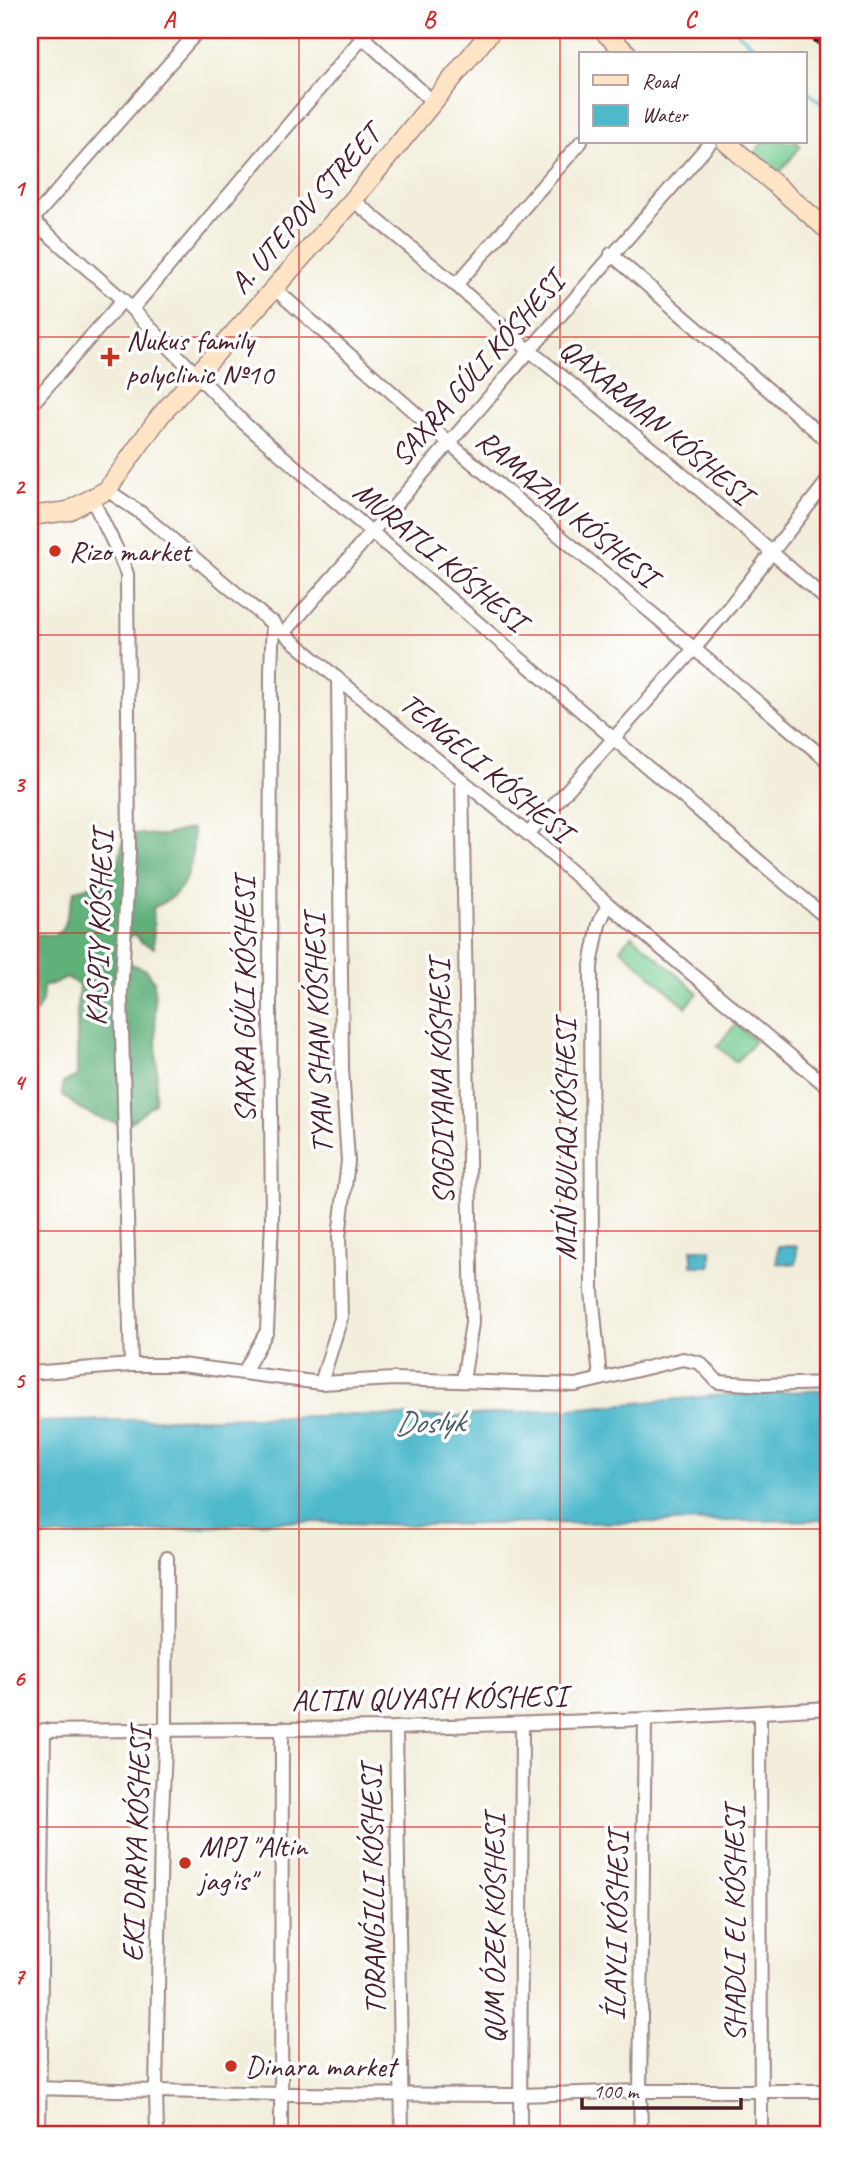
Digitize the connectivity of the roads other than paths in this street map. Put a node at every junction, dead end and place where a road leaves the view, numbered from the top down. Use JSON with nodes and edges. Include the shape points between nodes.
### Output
{"nodes":[{"id":1,"x":200,"y":30,"type":"edge"},
{"id":2,"x":492,"y":30,"type":"edge"},
{"id":3,"x":602,"y":30,"type":"edge"},
{"id":4,"x":362,"y":32,"type":"edge"},
{"id":5,"x":626,"y":52,"type":"edge"},
{"id":6,"x":433,"y":102,"type":"junction"},
{"id":7,"x":579,"y":144,"type":"edge"},
{"id":8,"x":709,"y":144,"type":"edge"},
{"id":9,"x":728,"y":144,"type":"edge"},
{"id":10,"x":353,"y":200,"type":"junction"},
{"id":11,"x":31,"y":219,"type":"edge"},
{"id":12,"x":829,"y":231,"type":"edge"},
{"id":13,"x":611,"y":254,"type":"junction"},
{"id":14,"x":456,"y":285,"type":"junction"},
{"id":15,"x":275,"y":289,"type":"junction"},
{"id":16,"x":127,"y":305,"type":"junction"},
{"id":17,"x":529,"y":350,"type":"junction"},
{"id":18,"x":195,"y":375,"type":"junction"},
{"id":19,"x":30,"y":406,"type":"edge"},
{"id":20,"x":448,"y":442,"type":"junction"},
{"id":21,"x":829,"y":442,"type":"edge"},
{"id":22,"x":829,"y":479,"type":"edge"},
{"id":23,"x":100,"y":495,"type":"junction"},
{"id":24,"x":30,"y":516,"type":"edge"},
{"id":25,"x":370,"y":532,"type":"junction"},
{"id":26,"x":771,"y":551,"type":"junction"},
{"id":27,"x":829,"y":602,"type":"edge"},
{"id":28,"x":273,"y":622,"type":"junction"},
{"id":29,"x":285,"y":632,"type":"junction"},
{"id":30,"x":694,"y":649,"type":"junction"},
{"id":31,"x":338,"y":679,"type":"junction"},
{"id":32,"x":614,"y":739,"type":"junction"},
{"id":33,"x":829,"y":762,"type":"edge"},
{"id":34,"x":461,"y":780,"type":"junction"},
{"id":35,"x":527,"y":834,"type":"junction"},
{"id":36,"x":608,"y":904,"type":"junction"},
{"id":37,"x":829,"y":920,"type":"edge"},
{"id":38,"x":829,"y":1088,"type":"edge"},
{"id":39,"x":131,"y":1365,"type":"junction"},
{"id":40,"x":30,"y":1373,"type":"edge"},
{"id":41,"x":244,"y":1373,"type":"junction"},
{"id":42,"x":600,"y":1379,"type":"junction"},
{"id":43,"x":463,"y":1381,"type":"junction"},
{"id":44,"x":321,"y":1383,"type":"junction"},
{"id":45,"x":829,"y":1383,"type":"edge"},
{"id":46,"x":167,"y":1558,"type":"dead end"},
{"id":47,"x":829,"y":1708,"type":"edge"},
{"id":48,"x":760,"y":1713,"type":"junction"},
{"id":49,"x":645,"y":1719,"type":"junction"},
{"id":50,"x":522,"y":1724,"type":"junction"},
{"id":51,"x":282,"y":1728,"type":"junction"},
{"id":52,"x":397,"y":1728,"type":"junction"},
{"id":53,"x":166,"y":1729,"type":"junction"},
{"id":54,"x":44,"y":1730,"type":"junction"},
{"id":55,"x":30,"y":1731,"type":"edge"},
{"id":56,"x":34,"y":2088,"type":"edge"},
{"id":57,"x":760,"y":2090,"type":"junction"},
{"id":58,"x":156,"y":2091,"type":"junction"},
{"id":59,"x":640,"y":2091,"type":"junction"},
{"id":60,"x":829,"y":2091,"type":"edge"},
{"id":61,"x":281,"y":2094,"type":"junction"},
{"id":62,"x":402,"y":2094,"type":"junction"},
{"id":63,"x":520,"y":2095,"type":"junction"},
{"id":64,"x":39,"y":2134,"type":"edge"},
{"id":65,"x":157,"y":2134,"type":"edge"},
{"id":66,"x":281,"y":2134,"type":"edge"},
{"id":67,"x":402,"y":2134,"type":"edge"},
{"id":68,"x":520,"y":2134,"type":"edge"},
{"id":69,"x":641,"y":2134,"type":"edge"},
{"id":70,"x":761,"y":2134,"type":"edge"}],
"edges":[{"from":1,"to":11,"type":"street"},
{"from":2,"to":6,"type":"street","name":"A. UTEPOV STREET"},
{"from":3,"to":5,"type":"street"},
{"from":4,"to":6,"type":"street"},
{"from":4,"to":16,"type":"street"},
{"from":6,"to":10,"type":"street","name":"A. UTEPOV STREET"},
{"from":7,"to":14,"type":"street"},
{"from":8,"to":13,"type":"street","name":"SAXRA GÚLI KÓSHESI"},
{"from":9,"to":12,"type":"street"},
{"from":10,"to":14,"type":"street","name":"QAXARMAN KÓSHESI"},
{"from":10,"to":15,"type":"street","name":"A. UTEPOV STREET"},
{"from":11,"to":16,"type":"street"},
{"from":13,"to":17,"type":"street","name":"SAXRA GÚLI KÓSHESI"},
{"from":13,"to":21,"type":"street"},
{"from":14,"to":17,"type":"street","name":"QAXARMAN KÓSHESI"},
{"from":15,"to":18,"type":"street","name":"A. UTEPOV STREET"},
{"from":15,"to":20,"type":"street","name":"RAMAZAN KÓSHESI"},
{"from":16,"to":18,"type":"street"},
{"from":16,"to":19,"type":"street"},
{"from":17,"to":20,"type":"street","name":"SAXRA GÚLI KÓSHESI"},
{"from":17,"to":26,"type":"street","name":"QAXARMAN KÓSHESI"},
{"from":18,"to":23,"type":"street","name":"A. UTEPOV STREET"},
{"from":18,"to":25,"type":"street"},
{"from":20,"to":25,"type":"street","name":"SAXRA GÚLI KÓSHESI"},
{"from":20,"to":30,"type":"street","name":"RAMAZAN KÓSHESI"},
{"from":22,"to":26,"type":"street"},
{"from":23,"to":24,"type":"street","via":[[68,511]]},
{"from":23,"to":28,"type":"street","name":"TENGELI KÓSHESI","via":[[142,513]]},
{"from":23,"to":39,"type":"street","name":"KASPIY KÓSHESI","via":[[127,574],[129,854],[121,994]]},
{"from":25,"to":29,"type":"street","name":"SAXRA GÚLI KÓSHESI"},
{"from":25,"to":32,"type":"street"},
{"from":26,"to":27,"type":"street","name":"QAXARMAN KÓSHESI"},
{"from":26,"to":30,"type":"street"},
{"from":28,"to":29,"type":"street","name":"TENGELI KÓSHESI"},
{"from":28,"to":41,"type":"street","name":"SAXRA GÚLI KÓSHESI","via":[[271,1234],[267,1331]]},
{"from":29,"to":31,"type":"street","name":"TENGELI KÓSHESI"},
{"from":30,"to":32,"type":"street"},
{"from":30,"to":33,"type":"street","name":"RAMAZAN KÓSHESI"},
{"from":31,"to":34,"type":"street","name":"TENGELI KÓSHESI"},
{"from":31,"to":44,"type":"street","name":"TYAN SHAN KÓSHESI","via":[[342,1069],[348,1161],[339,1237],[341,1318]]},
{"from":32,"to":35,"type":"street"},
{"from":32,"to":37,"type":"street"},
{"from":34,"to":35,"type":"street","name":"TENGELI KÓSHESI"},
{"from":34,"to":43,"type":"street","name":"SOGDIYANA KÓSHESI","via":[[472,1323]]},
{"from":35,"to":36,"type":"street","name":"TENGELI KÓSHESI"},
{"from":36,"to":38,"type":"street","name":"TENGELI KÓSHESI"},
{"from":36,"to":42,"type":"street","via":[[591,965],[592,1291]]},
{"from":39,"to":40,"type":"street"},
{"from":39,"to":41,"type":"street","via":[[181,1365]]},
{"from":41,"to":44,"type":"street"},
{"from":42,"to":43,"type":"street","via":[[576,1385]]},
{"from":42,"to":45,"type":"street","via":[[683,1359],[700,1363],[718,1382]]},
{"from":43,"to":44,"type":"street"},
{"from":46,"to":53,"type":"street","name":"EKI DARYA KÓSHESI"},
{"from":47,"to":48,"type":"street"},
{"from":48,"to":49,"type":"street"},
{"from":48,"to":57,"type":"street"},
{"from":49,"to":50,"type":"street"},
{"from":49,"to":59,"type":"street"},
{"from":50,"to":52,"type":"street"},
{"from":50,"to":63,"type":"street","name":"QUM ÓZEK KÓSHESI"},
{"from":51,"to":52,"type":"street"},
{"from":51,"to":53,"type":"street"},
{"from":51,"to":61,"type":"street"},
{"from":52,"to":62,"type":"street"},
{"from":53,"to":54,"type":"street"},
{"from":53,"to":58,"type":"street","name":"EKI DARYA KÓSHESI"},
{"from":54,"to":55,"type":"street"},
{"from":54,"to":56,"type":"street"},
{"from":56,"to":58,"type":"street"},
{"from":56,"to":64,"type":"street"},
{"from":57,"to":59,"type":"street"},
{"from":57,"to":60,"type":"street"},
{"from":57,"to":70,"type":"street"},
{"from":58,"to":61,"type":"street"},
{"from":58,"to":65,"type":"street","name":"EKI DARYA KÓSHESI"},
{"from":59,"to":63,"type":"street"},
{"from":59,"to":69,"type":"street"},
{"from":61,"to":62,"type":"street"},
{"from":61,"to":66,"type":"street"},
{"from":62,"to":63,"type":"street"},
{"from":62,"to":67,"type":"street"},
{"from":63,"to":68,"type":"street","name":"QUM ÓZEK KÓSHESI"}]}
